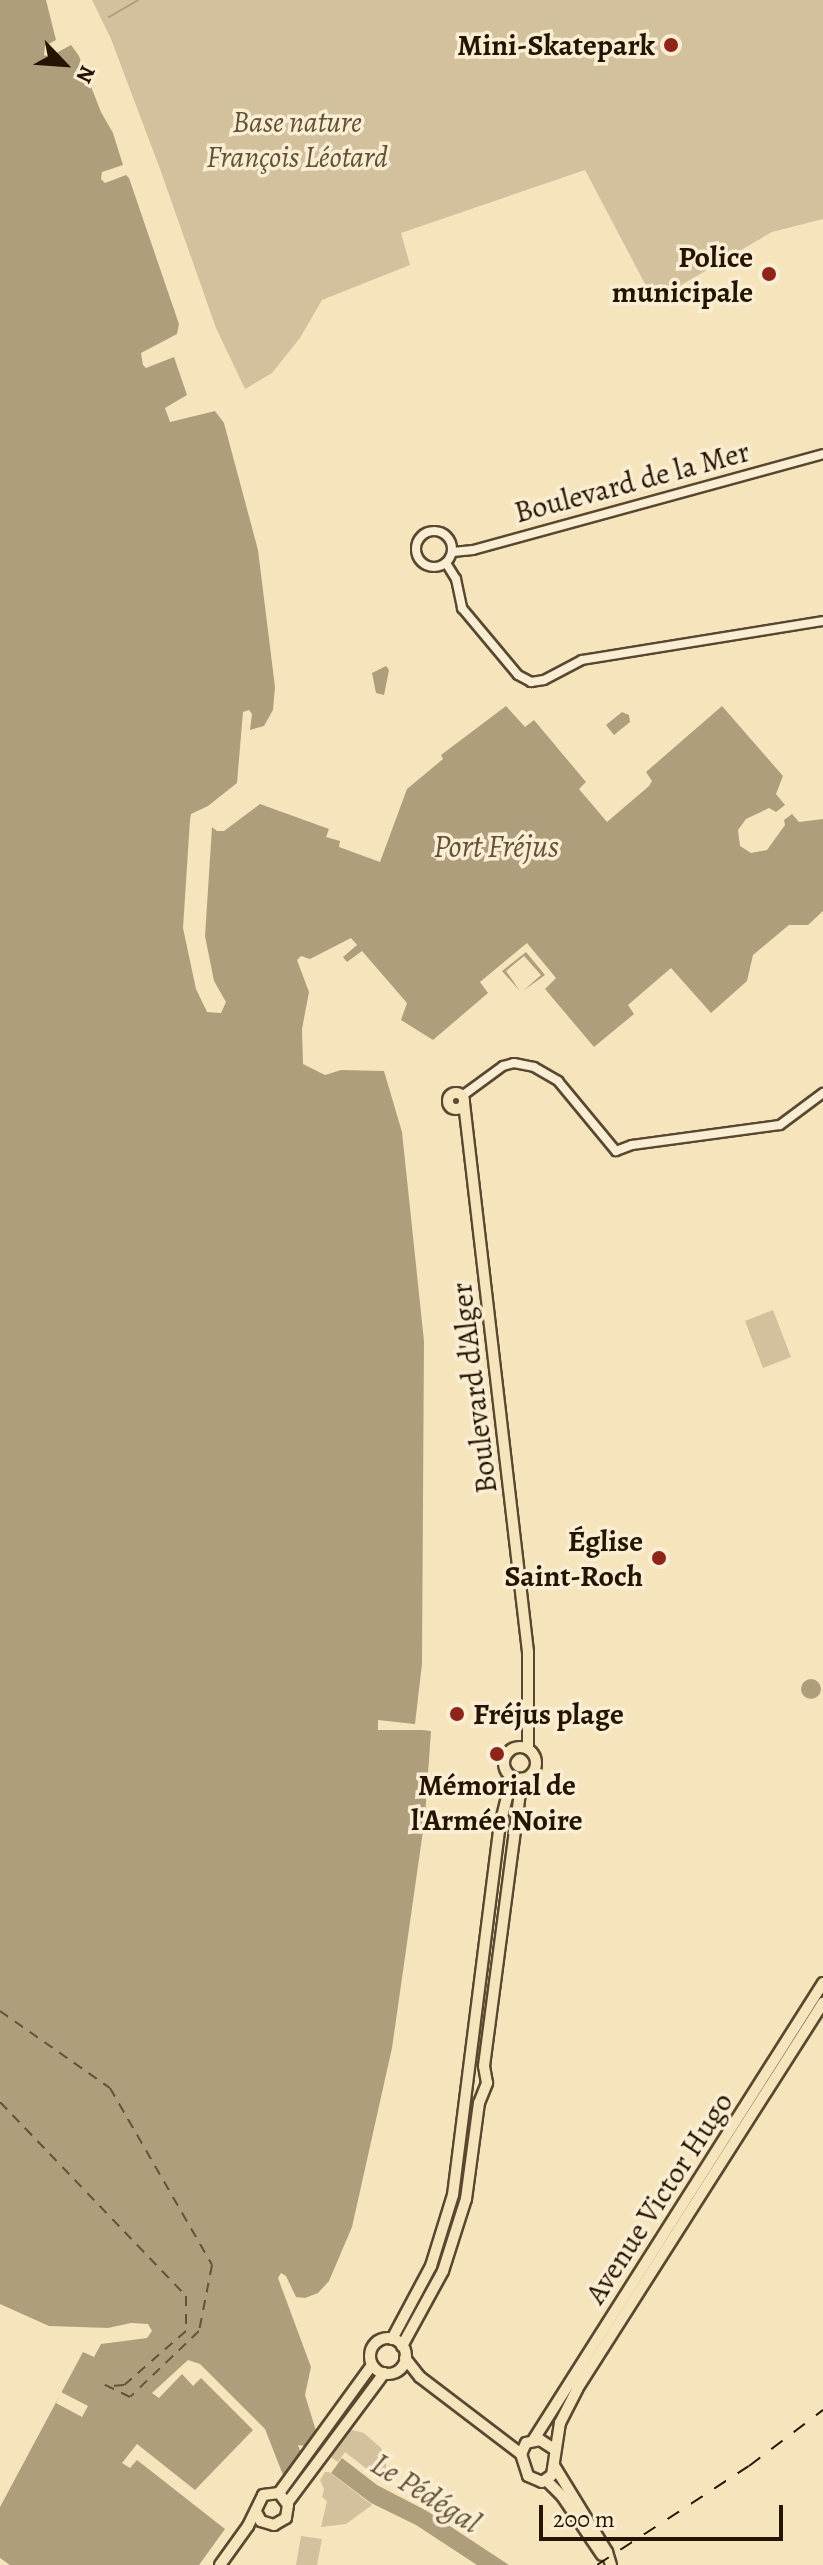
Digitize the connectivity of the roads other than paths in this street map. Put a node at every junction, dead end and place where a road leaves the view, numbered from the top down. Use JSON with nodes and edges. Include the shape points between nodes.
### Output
{"nodes":[{"id":1,"x":823,"y":454,"type":"edge"},
{"id":2,"x":453,"y":552,"type":"junction"},
{"id":3,"x":446,"y":563,"type":"junction"},
{"id":4,"x":823,"y":621,"type":"edge"},
{"id":5,"x":823,"y":1093,"type":"edge"},
{"id":6,"x":461,"y":1103,"type":"joint"},
{"id":7,"x":528,"y":1749,"type":"junction"},
{"id":8,"x":517,"y":1778,"type":"junction"},
{"id":9,"x":823,"y":1983,"type":"edge"},
{"id":10,"x":823,"y":2003,"type":"edge"},
{"id":11,"x":469,"y":2073,"type":"junction"},
{"id":12,"x":485,"y":2074,"type":"junction"},
{"id":13,"x":467,"y":2086,"type":"junction"},
{"id":14,"x":483,"y":2090,"type":"junction"},
{"id":15,"x":392,"y":2339,"type":"junction"},
{"id":16,"x":402,"y":2346,"type":"junction"},
{"id":17,"x":405,"y":2358,"type":"junction"},
{"id":18,"x":372,"y":2365,"type":"junction"},
{"id":19,"x":390,"y":2373,"type":"junction"},
{"id":20,"x":420,"y":2377,"type":"junction"},
{"id":21,"x":527,"y":2446,"type":"junction"},
{"id":22,"x":554,"y":2449,"type":"junction"},
{"id":23,"x":555,"y":2467,"type":"junction"},
{"id":24,"x":546,"y":2480,"type":"junction"},
{"id":25,"x":279,"y":2493,"type":"junction"},
{"id":26,"x":291,"y":2498,"type":"junction"},
{"id":27,"x":256,"y":2512,"type":"junction"},
{"id":28,"x":265,"y":2524,"type":"junction"},
{"id":29,"x":220,"y":2565,"type":"edge"},
{"id":30,"x":227,"y":2565,"type":"edge"},
{"id":31,"x":611,"y":2565,"type":"edge"}],
"edges":[{"from":1,"to":2,"type":"street","name":"Boulevard de la Mer"},
{"from":2,"to":3,"type":"street"},
{"from":2,"to":3,"type":"street","via":[[450,539],[439,531],[419,539],[417,553],[423,563]]},
{"from":3,"to":4,"type":"street","via":[[456,579],[462,608],[518,675],[531,682],[582,660]]},
{"from":5,"to":6,"type":"street","via":[[780,1125],[614,1147],[558,1081],[527,1064],[497,1069]]},
{"from":6,"to":7,"type":"main road","name":"Boulevard d'Alger","via":[[525,1623]]},
{"from":7,"to":8,"type":"main road","via":[[536,1767]]},
{"from":7,"to":8,"type":"main road","via":[[507,1753],[504,1766]]},
{"from":8,"to":11,"type":"main road","via":[[500,1825]]},
{"from":8,"to":12,"type":"main road"},
{"from":9,"to":21,"type":"main road","name":"Avenue Victor Hugo"},
{"from":10,"to":22,"type":"main road","name":"Avenue Victor Hugo","via":[[577,2389]]},
{"from":11,"to":12,"type":"main road"},
{"from":11,"to":13,"type":"main road"},
{"from":12,"to":14,"type":"main road"},
{"from":13,"to":14,"type":"main road"},
{"from":13,"to":15,"type":"main road","via":[[446,2223],[422,2286]]},
{"from":14,"to":16,"type":"main road","via":[[456,2237],[435,2289]]},
{"from":15,"to":16,"type":"main road"},
{"from":15,"to":18,"type":"main road","via":[[375,2344]]},
{"from":16,"to":17,"type":"main road"},
{"from":17,"to":19,"type":"main road"},
{"from":17,"to":20,"type":"main road"},
{"from":18,"to":19,"type":"main road"},
{"from":18,"to":25,"type":"main road"},
{"from":19,"to":20,"type":"main road"},
{"from":19,"to":26,"type":"main road"},
{"from":20,"to":21,"type":"main road","via":[[501,2435]]},
{"from":21,"to":22,"type":"main road","via":[[545,2441]]},
{"from":21,"to":24,"type":"main road","via":[[528,2476]]},
{"from":22,"to":23,"type":"main road"},
{"from":23,"to":24,"type":"main road"},
{"from":23,"to":31,"type":"main road"},
{"from":24,"to":31,"type":"main road"},
{"from":25,"to":26,"type":"main road"},
{"from":25,"to":27,"type":"main road","via":[[263,2495]]},
{"from":26,"to":28,"type":"main road","via":[[283,2521]]},
{"from":27,"to":28,"type":"main road"},
{"from":27,"to":29,"type":"main road"},
{"from":28,"to":30,"type":"main road","via":[[251,2532]]}]}
